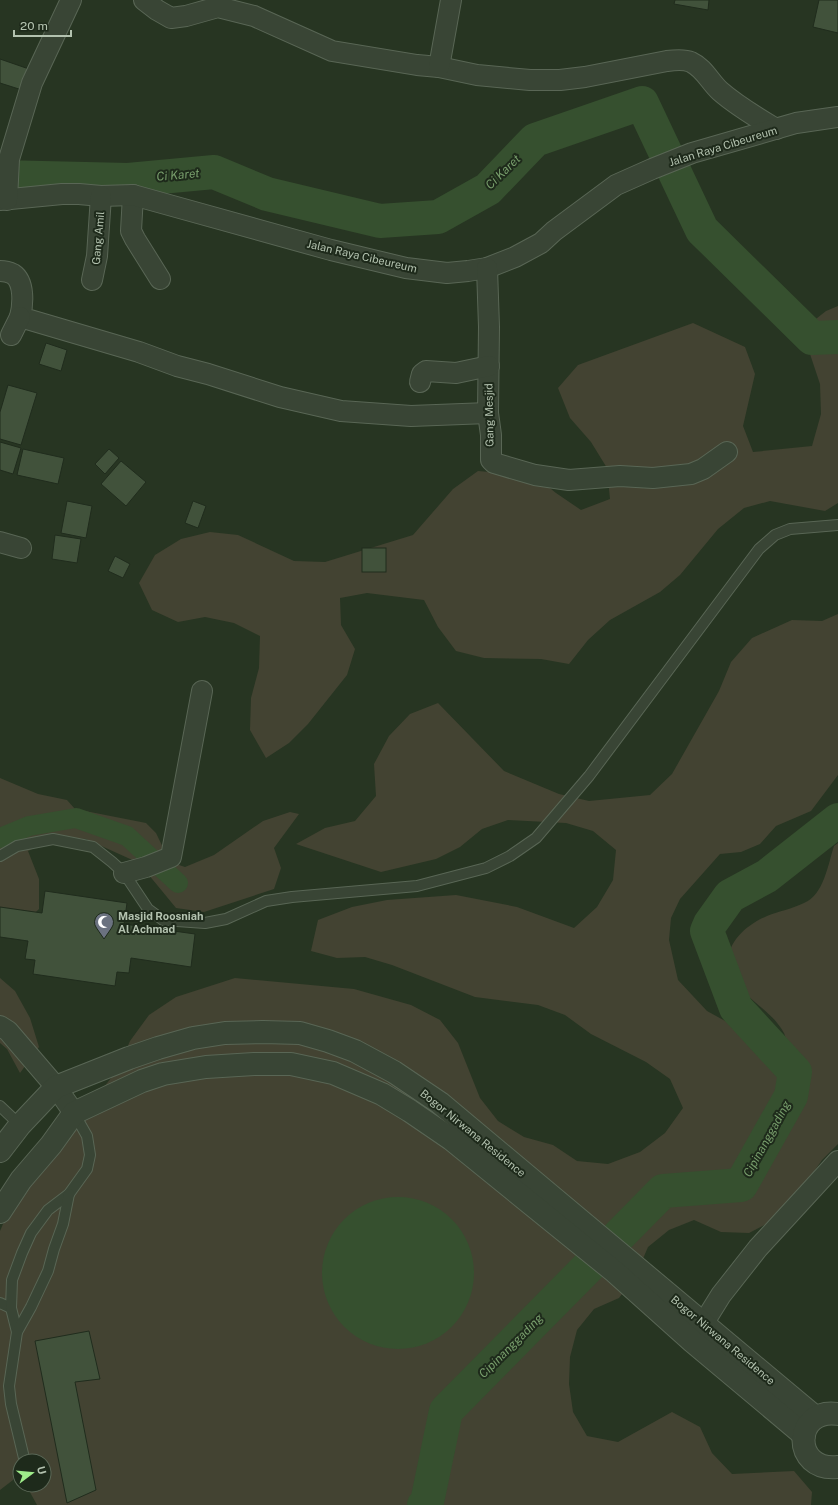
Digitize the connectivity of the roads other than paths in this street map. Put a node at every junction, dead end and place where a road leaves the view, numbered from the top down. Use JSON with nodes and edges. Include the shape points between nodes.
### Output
{"nodes":[{"id":1,"x":71,"y":0,"type":"edge"},
{"id":2,"x":144,"y":0,"type":"edge"},
{"id":3,"x":451,"y":0,"type":"edge"},
{"id":4,"x":218,"y":3,"type":"edge"},
{"id":5,"x":439,"y":67,"type":"junction"},
{"id":6,"x":838,"y":117,"type":"edge"},
{"id":7,"x":776,"y":129,"type":"junction"},
{"id":8,"x":5,"y":194,"type":"edge"},
{"id":9,"x":101,"y":196,"type":"junction"},
{"id":10,"x":133,"y":196,"type":"junction"},
{"id":11,"x":487,"y":268,"type":"junction"},
{"id":12,"x":0,"y":271,"type":"edge"},
{"id":13,"x":160,"y":279,"type":"dead end"},
{"id":14,"x":92,"y":280,"type":"dead end"},
{"id":15,"x":20,"y":317,"type":"junction"},
{"id":16,"x":11,"y":335,"type":"dead end"},
{"id":17,"x":489,"y":366,"type":"junction"},
{"id":18,"x":420,"y":382,"type":"dead end"},
{"id":19,"x":488,"y":413,"type":"junction"},
{"id":20,"x":727,"y":452,"type":"dead end"},
{"id":21,"x":838,"y":525,"type":"edge"},
{"id":22,"x":0,"y":542,"type":"edge"},
{"id":23,"x":21,"y":548,"type":"dead end"},
{"id":24,"x":202,"y":691,"type":"dead end"},
{"id":25,"x":0,"y":856,"type":"edge"},
{"id":26,"x":124,"y":874,"type":"junction"},
{"id":27,"x":0,"y":1026,"type":"edge"},
{"id":28,"x":56,"y":1087,"type":"junction"},
{"id":29,"x":0,"y":1106,"type":"edge"},
{"id":30,"x":74,"y":1114,"type":"junction"},
{"id":31,"x":20,"y":1125,"type":"junction"},
{"id":32,"x":0,"y":1151,"type":"edge"},
{"id":33,"x":838,"y":1161,"type":"edge"},
{"id":34,"x":68,"y":1194,"type":"junction"},
{"id":35,"x":0,"y":1212,"type":"edge"},
{"id":36,"x":585,"y":1236,"type":"junction"},
{"id":37,"x":621,"y":1266,"type":"junction"},
{"id":38,"x":0,"y":1303,"type":"edge"},
{"id":39,"x":11,"y":1308,"type":"junction"},
{"id":40,"x":702,"y":1324,"type":"junction"},
{"id":41,"x":17,"y":1332,"type":"junction"},
{"id":42,"x":838,"y":1414,"type":"edge"},
{"id":43,"x":816,"y":1417,"type":"junction"},
{"id":44,"x":804,"y":1435,"type":"junction"},
{"id":45,"x":23,"y":1453,"type":"edge"},
{"id":46,"x":838,"y":1467,"type":"edge"}],
"edges":[{"from":1,"to":8,"type":"street","via":[[32,83],[9,159]]},
{"from":2,"to":4,"type":"street","via":[[171,18],[186,16]]},
{"from":3,"to":5,"type":"street"},
{"from":4,"to":5,"type":"street","via":[[332,51]]},
{"from":5,"to":7,"type":"street","via":[[477,75],[560,80],[667,61],[691,62],[735,104]]},
{"from":6,"to":7,"type":"street","name":"Jalan Raya Cibeureum","via":[[796,123]]},
{"from":7,"to":11,"type":"street","name":"Jalan Raya Cibeureum","via":[[692,153],[616,185],[541,243]]},
{"from":8,"to":9,"type":"street","name":"Jalan Raya Cibeureum"},
{"from":9,"to":10,"type":"street","name":"Jalan Raya Cibeureum"},
{"from":9,"to":14,"type":"street","name":"Gang Amil","via":[[97,256]]},
{"from":10,"to":11,"type":"street","name":"Jalan Raya Cibeureum","via":[[406,268],[447,273]]},
{"from":10,"to":13,"type":"street","via":[[131,231]]},
{"from":11,"to":17,"type":"street","name":"Gang Mesjid"},
{"from":12,"to":15,"type":"street","via":[[9,272],[18,280],[22,306]]},
{"from":15,"to":16,"type":"street"},
{"from":15,"to":19,"type":"street","via":[[280,397],[341,410],[411,416]]},
{"from":17,"to":18,"type":"street","via":[[456,373],[426,371],[422,374]]},
{"from":17,"to":19,"type":"street","name":"Gang Mesjid"},
{"from":19,"to":20,"type":"street","name":"Gang Mesjid","via":[[492,461],[535,475],[569,480],[684,475],[703,469]]},
{"from":21,"to":26,"type":"lane","via":[[790,529],[775,535],[759,549],[589,776],[536,838],[510,856],[486,868],[417,886],[266,901],[226,919],[205,923],[163,920],[148,909]]},
{"from":22,"to":23,"type":"street"},
{"from":24,"to":26,"type":"street","via":[[171,856]]},
{"from":25,"to":26,"type":"lane","via":[[17,846],[53,839],[93,847]]},
{"from":27,"to":28,"type":"street"},
{"from":28,"to":30,"type":"street"},
{"from":28,"to":31,"type":"street","name":"Bogor Nirwana Residence"},
{"from":28,"to":36,"type":"street","name":"Bogor Nirwana Residence","via":[[129,1058],[193,1038],[225,1033],[300,1033],[355,1051],[394,1072],[440,1103]]},
{"from":29,"to":31,"type":"lane"},
{"from":30,"to":34,"type":"lane","via":[[87,1136],[90,1155],[87,1169]]},
{"from":30,"to":35,"type":"street","name":"Bogor Nirwana Residence","via":[[21,1180]]},
{"from":30,"to":36,"type":"street","name":"Bogor Nirwana Residence","via":[[142,1081],[163,1074],[206,1067],[291,1064],[333,1073],[382,1094],[410,1111]]},
{"from":31,"to":32,"type":"street","name":"Bogor Nirwana Residence"},
{"from":33,"to":40,"type":"street","via":[[758,1248]]},
{"from":34,"to":39,"type":"lane","via":[[48,1210],[22,1253],[12,1280]]},
{"from":34,"to":41,"type":"lane","via":[[63,1224],[48,1271],[32,1307]]},
{"from":36,"to":37,"type":"street"},
{"from":37,"to":40,"type":"street","name":"Bogor Nirwana Residence"},
{"from":37,"to":44,"type":"street","name":"Bogor Nirwana Residence","via":[[692,1341]]},
{"from":38,"to":39,"type":"lane"},
{"from":39,"to":41,"type":"lane"},
{"from":40,"to":43,"type":"street","name":"Bogor Nirwana Residence"},
{"from":41,"to":45,"type":"lane","via":[[9,1386]]},
{"from":42,"to":43,"type":"street","via":[[831,1412]]},
{"from":43,"to":44,"type":"street","via":[[806,1428]]},
{"from":44,"to":46,"type":"street","via":[[803,1445],[812,1461],[820,1466]]}]}
